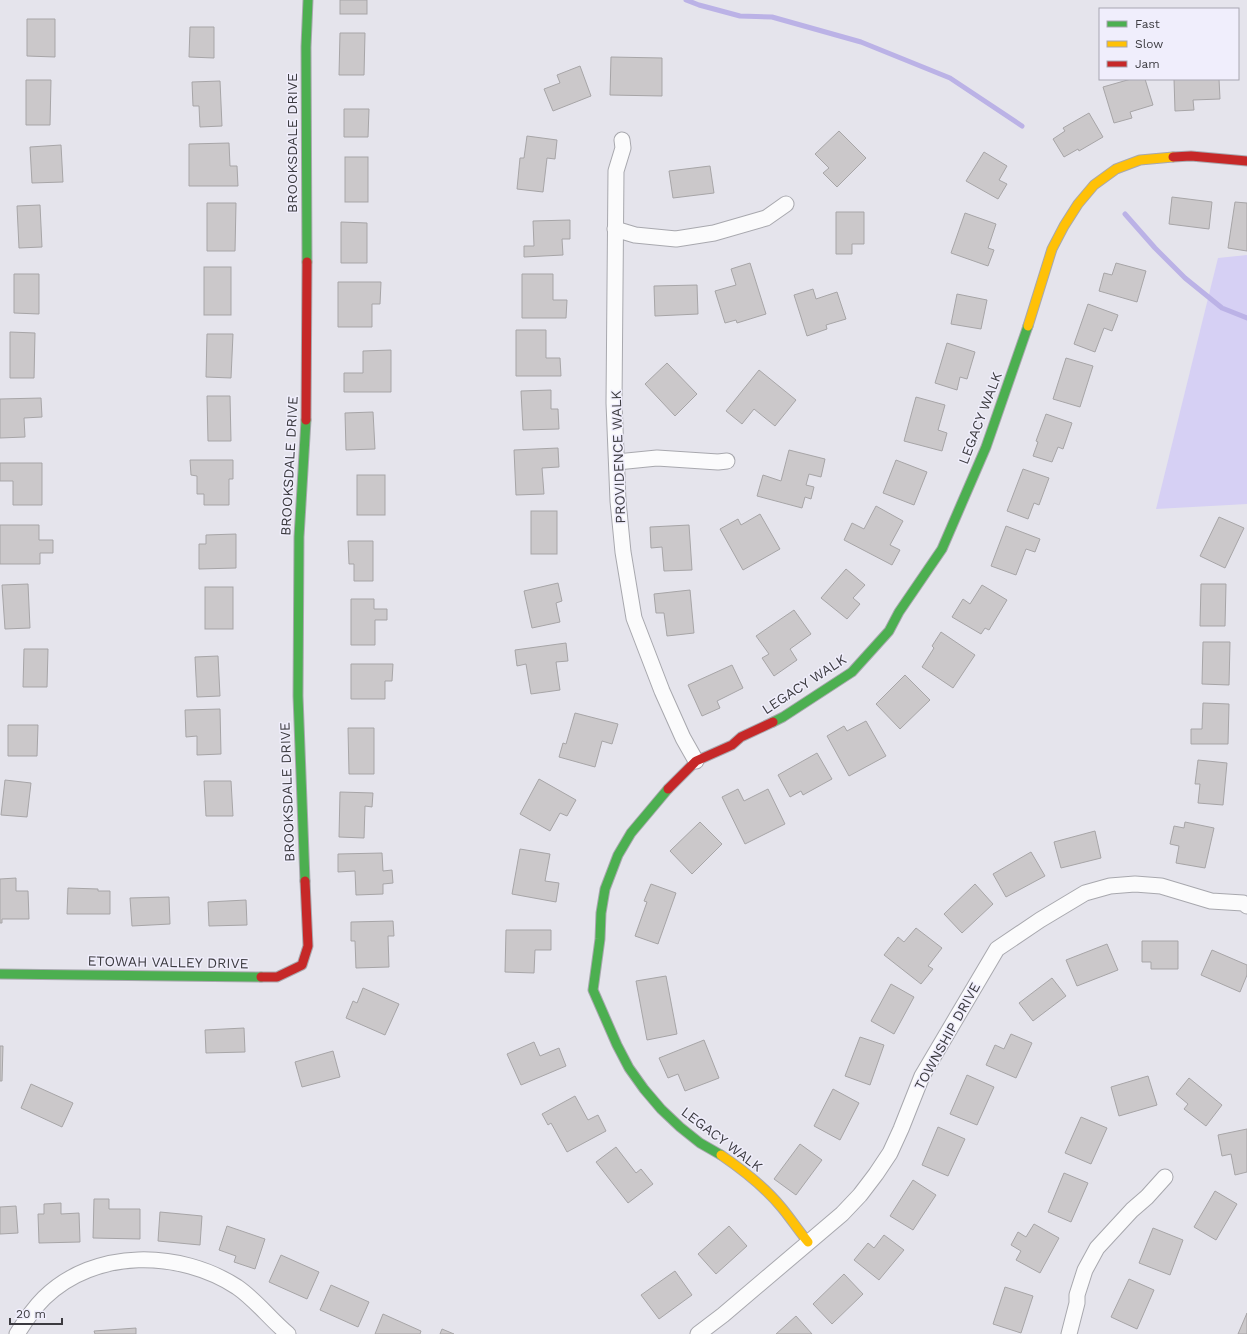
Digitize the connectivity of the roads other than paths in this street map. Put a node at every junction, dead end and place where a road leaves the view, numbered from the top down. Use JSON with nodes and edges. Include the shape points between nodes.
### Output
{"nodes":[{"id":1,"x":308,"y":0,"type":"edge"},
{"id":2,"x":622,"y":140,"type":"dead end"},
{"id":3,"x":1247,"y":161,"type":"edge"},
{"id":4,"x":786,"y":204,"type":"dead end"},
{"id":5,"x":616,"y":229,"type":"junction"},
{"id":6,"x":727,"y":461,"type":"dead end"},
{"id":7,"x":617,"y":462,"type":"junction"},
{"id":8,"x":696,"y":761,"type":"junction"},
{"id":9,"x":1246,"y":900,"type":"edge"},
{"id":10,"x":307,"y":934,"type":"joint"},
{"id":11,"x":0,"y":974,"type":"edge"},
{"id":12,"x":1165,"y":1177,"type":"dead end"},
{"id":13,"x":808,"y":1242,"type":"junction"},
{"id":14,"x":17,"y":1334,"type":"edge"},
{"id":15,"x":288,"y":1334,"type":"edge"},
{"id":16,"x":698,"y":1334,"type":"edge"},
{"id":17,"x":1069,"y":1334,"type":"edge"}],
"edges":[{"from":1,"to":10,"type":"street","name":"BROOKSDALE DRIVE","via":[[307,408],[299,537],[298,696]]},
{"from":2,"to":5,"type":"street","name":"PROVIDENCE WALK","via":[[623,148],[616,171]]},
{"from":3,"to":8,"type":"street","name":"LEGACY WALK","via":[[1191,156],[1140,160],[1116,169],[1094,185],[1078,204],[1052,249],[1019,354],[986,446],[942,549],[889,630],[852,672],[783,717]]},
{"from":4,"to":5,"type":"street","via":[[766,218],[714,233],[676,238],[635,235]]},
{"from":5,"to":7,"type":"street","name":"PROVIDENCE WALK","via":[[614,403]]},
{"from":6,"to":7,"type":"street","via":[[657,458]]},
{"from":7,"to":8,"type":"street","name":"PROVIDENCE WALK","via":[[622,552],[634,618],[662,691]]},
{"from":8,"to":13,"type":"street","name":"LEGACY WALK","via":[[671,785],[631,833],[618,855],[605,889],[593,990],[629,1068],[661,1109],[700,1143],[728,1160],[763,1188]]},
{"from":9,"to":13,"type":"street","name":"TOWNSHIP DRIVE","via":[[1211,901],[1161,886],[1110,886],[1085,894],[997,949],[922,1076],[890,1153],[860,1195],[842,1214]]},
{"from":10,"to":11,"type":"street","name":"ETOWAH VALLEY DRIVE","via":[[308,946],[302,965],[277,977]]},
{"from":12,"to":17,"type":"street","via":[[1097,1248],[1084,1270]]},
{"from":13,"to":16,"type":"street","name":"TOWNSHIP DRIVE"},
{"from":14,"to":15,"type":"street","via":[[45,1297],[65,1281],[88,1270],[139,1259],[165,1260],[214,1274],[237,1287],[257,1303],[274,1323]]}]}
